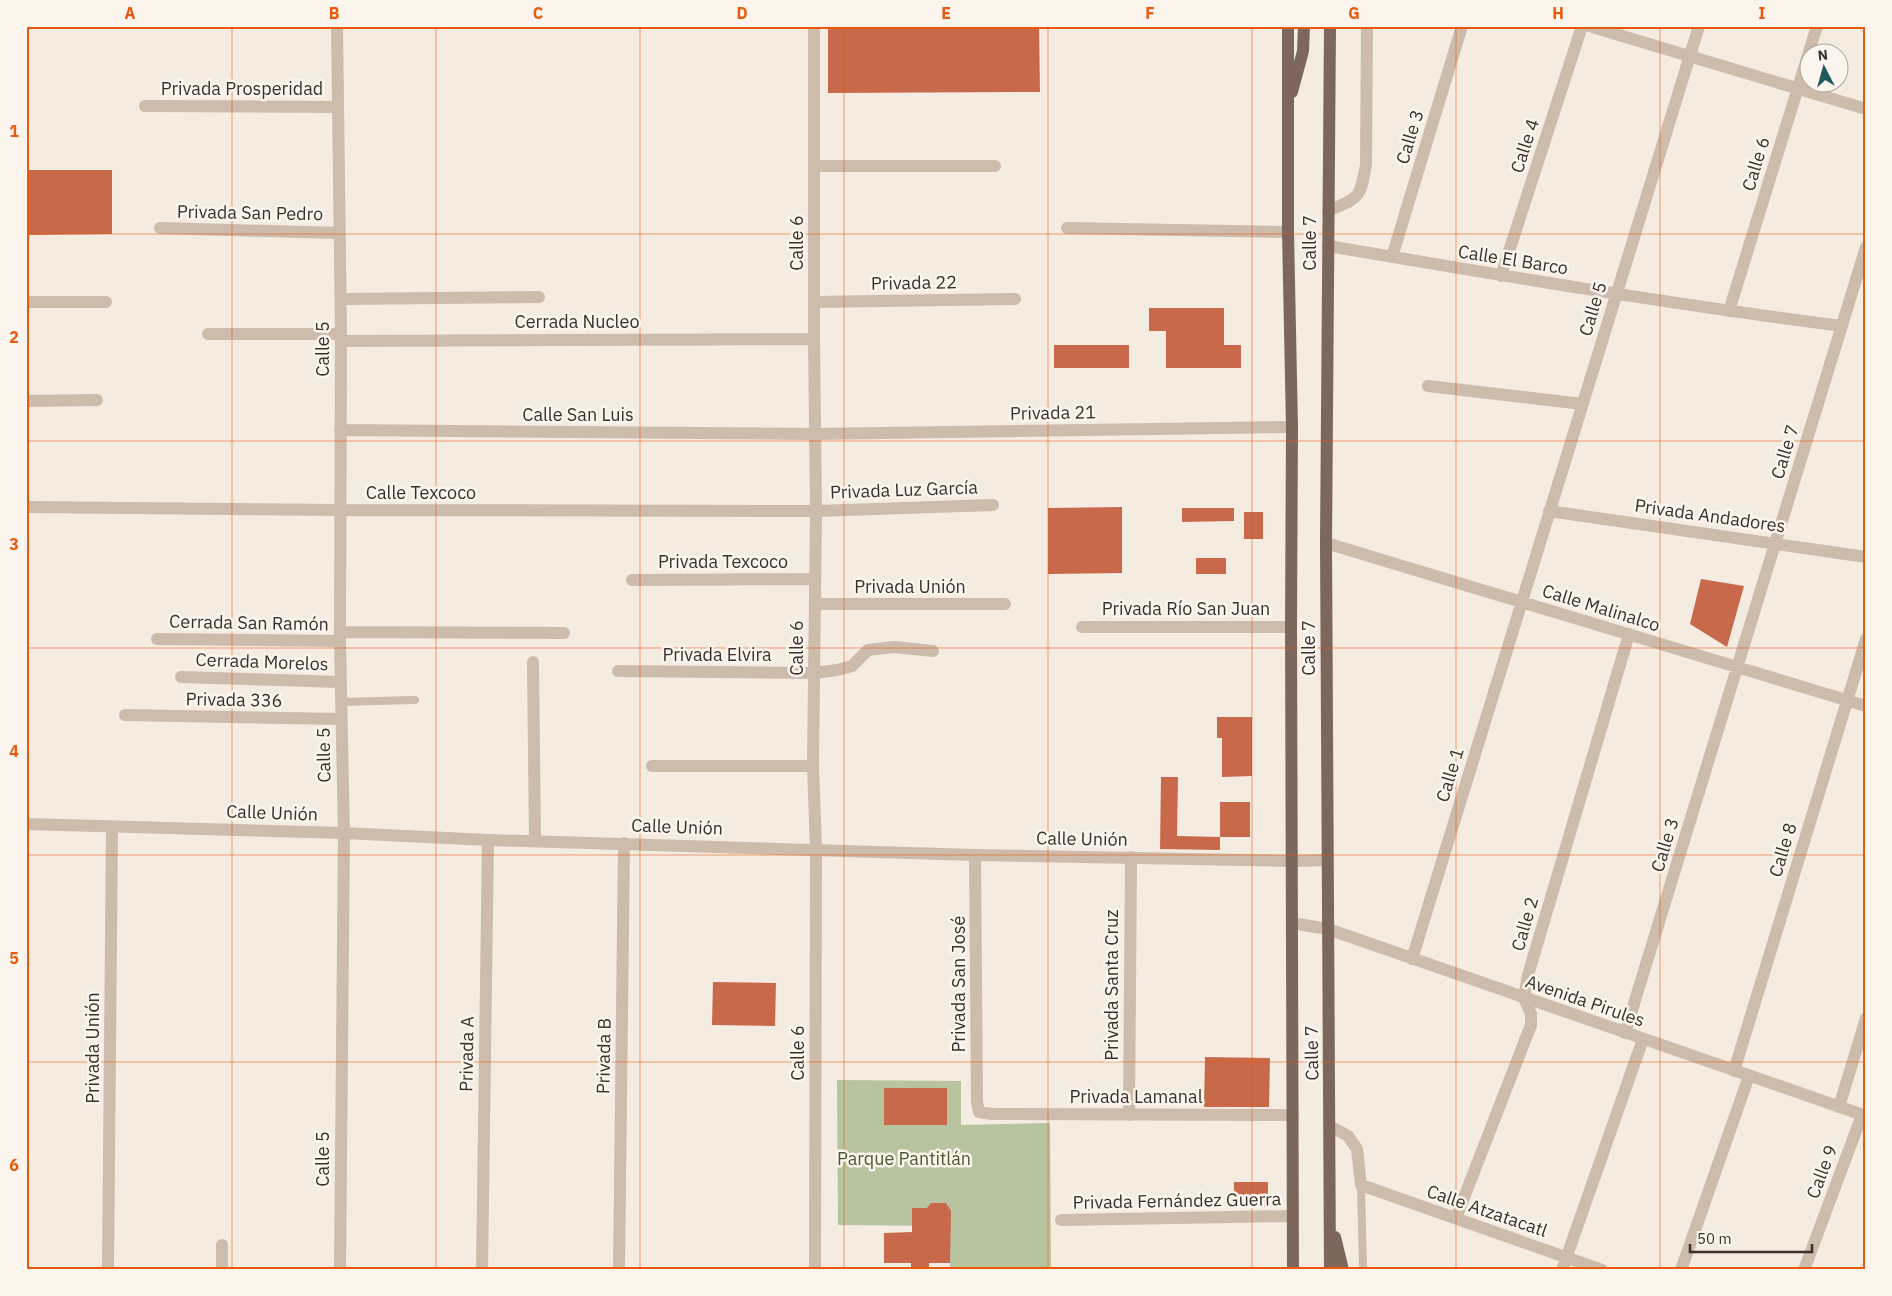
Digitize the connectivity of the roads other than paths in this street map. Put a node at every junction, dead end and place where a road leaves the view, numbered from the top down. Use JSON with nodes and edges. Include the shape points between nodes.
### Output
{"nodes":[{"id":1,"x":337,"y":26,"type":"edge"},
{"id":2,"x":814,"y":26,"type":"edge"},
{"id":3,"x":1288,"y":26,"type":"edge"},
{"id":4,"x":1304,"y":26,"type":"edge"},
{"id":5,"x":1330,"y":26,"type":"edge"},
{"id":6,"x":1367,"y":26,"type":"edge"},
{"id":7,"x":1462,"y":26,"type":"edge"},
{"id":8,"x":1582,"y":26,"type":"edge"},
{"id":9,"x":1589,"y":26,"type":"edge"},
{"id":10,"x":1699,"y":26,"type":"edge"},
{"id":11,"x":1817,"y":26,"type":"edge"},
{"id":12,"x":1690,"y":56,"type":"junction"},
{"id":13,"x":1798,"y":89,"type":"junction"},
{"id":14,"x":145,"y":106,"type":"dead end"},
{"id":15,"x":338,"y":107,"type":"junction"},
{"id":16,"x":1866,"y":109,"type":"edge"},
{"id":17,"x":1288,"y":111,"type":"junction"},
{"id":18,"x":815,"y":166,"type":"junction"},
{"id":19,"x":995,"y":166,"type":"dead end"},
{"id":20,"x":1328,"y":211,"type":"junction"},
{"id":21,"x":160,"y":228,"type":"dead end"},
{"id":22,"x":1067,"y":228,"type":"dead end"},
{"id":23,"x":1288,"y":232,"type":"junction"},
{"id":24,"x":340,"y":233,"type":"junction"},
{"id":25,"x":1328,"y":246,"type":"junction"},
{"id":26,"x":1866,"y":247,"type":"edge"},
{"id":27,"x":1392,"y":257,"type":"junction"},
{"id":28,"x":1501,"y":276,"type":"junction"},
{"id":29,"x":1616,"y":294,"type":"junction"},
{"id":30,"x":539,"y":297,"type":"dead end"},
{"id":31,"x":341,"y":299,"type":"junction"},
{"id":32,"x":1015,"y":299,"type":"dead end"},
{"id":33,"x":26,"y":302,"type":"edge"},
{"id":34,"x":106,"y":302,"type":"dead end"},
{"id":35,"x":814,"y":302,"type":"junction"},
{"id":36,"x":1728,"y":311,"type":"junction"},
{"id":37,"x":1842,"y":326,"type":"junction"},
{"id":38,"x":208,"y":334,"type":"dead end"},
{"id":39,"x":341,"y":338,"type":"junction"},
{"id":40,"x":814,"y":339,"type":"junction"},
{"id":41,"x":1428,"y":386,"type":"dead end"},
{"id":42,"x":97,"y":400,"type":"dead end"},
{"id":43,"x":26,"y":401,"type":"edge"},
{"id":44,"x":1583,"y":404,"type":"junction"},
{"id":45,"x":1292,"y":427,"type":"junction"},
{"id":46,"x":340,"y":430,"type":"junction"},
{"id":47,"x":814,"y":434,"type":"junction"},
{"id":48,"x":993,"y":505,"type":"dead end"},
{"id":49,"x":26,"y":507,"type":"edge"},
{"id":50,"x":340,"y":510,"type":"junction"},
{"id":51,"x":816,"y":511,"type":"junction"},
{"id":52,"x":1549,"y":511,"type":"junction"},
{"id":53,"x":1326,"y":543,"type":"junction"},
{"id":54,"x":1775,"y":543,"type":"junction"},
{"id":55,"x":1866,"y":557,"type":"edge"},
{"id":56,"x":632,"y":580,"type":"dead end"},
{"id":57,"x":815,"y":580,"type":"junction"},
{"id":58,"x":1522,"y":602,"type":"junction"},
{"id":59,"x":815,"y":604,"type":"junction"},
{"id":60,"x":1005,"y":604,"type":"dead end"},
{"id":61,"x":1082,"y":627,"type":"dead end"},
{"id":62,"x":1291,"y":627,"type":"junction"},
{"id":63,"x":564,"y":633,"type":"dead end"},
{"id":64,"x":1629,"y":634,"type":"junction"},
{"id":65,"x":340,"y":636,"type":"junction"},
{"id":66,"x":156,"y":639,"type":"dead end"},
{"id":67,"x":1866,"y":639,"type":"edge"},
{"id":68,"x":933,"y":651,"type":"dead end"},
{"id":69,"x":533,"y":662,"type":"dead end"},
{"id":70,"x":1739,"y":667,"type":"junction"},
{"id":71,"x":618,"y":671,"type":"dead end"},
{"id":72,"x":814,"y":673,"type":"junction"},
{"id":73,"x":181,"y":677,"type":"dead end"},
{"id":74,"x":341,"y":682,"type":"junction"},
{"id":75,"x":415,"y":700,"type":"dead end"},
{"id":76,"x":1848,"y":700,"type":"junction"},
{"id":77,"x":341,"y":702,"type":"junction"},
{"id":78,"x":1866,"y":706,"type":"edge"},
{"id":79,"x":126,"y":716,"type":"dead end"},
{"id":80,"x":341,"y":719,"type":"junction"},
{"id":81,"x":652,"y":766,"type":"dead end"},
{"id":82,"x":814,"y":766,"type":"junction"},
{"id":83,"x":26,"y":824,"type":"edge"},
{"id":84,"x":112,"y":826,"type":"junction"},
{"id":85,"x":344,"y":833,"type":"junction"},
{"id":86,"x":488,"y":840,"type":"junction"},
{"id":87,"x":535,"y":841,"type":"junction"},
{"id":88,"x":624,"y":843,"type":"junction"},
{"id":89,"x":816,"y":849,"type":"junction"},
{"id":90,"x":975,"y":855,"type":"junction"},
{"id":91,"x":1131,"y":857,"type":"junction"},
{"id":92,"x":1327,"y":860,"type":"junction"},
{"id":93,"x":1293,"y":861,"type":"junction"},
{"id":94,"x":1292,"y":922,"type":"junction"},
{"id":95,"x":1328,"y":930,"type":"junction"},
{"id":96,"x":1412,"y":959,"type":"junction"},
{"id":97,"x":1524,"y":998,"type":"junction"},
{"id":98,"x":1866,"y":1018,"type":"edge"},
{"id":99,"x":1625,"y":1033,"type":"junction"},
{"id":100,"x":1643,"y":1039,"type":"junction"},
{"id":101,"x":1734,"y":1071,"type":"junction"},
{"id":102,"x":1749,"y":1076,"type":"junction"},
{"id":103,"x":1839,"y":1107,"type":"junction"},
{"id":104,"x":979,"y":1112,"type":"joint"},
{"id":105,"x":1129,"y":1114,"type":"junction"},
{"id":106,"x":1293,"y":1115,"type":"junction"},
{"id":107,"x":1864,"y":1116,"type":"edge"},
{"id":108,"x":1330,"y":1126,"type":"junction"},
{"id":109,"x":1361,"y":1185,"type":"junction"},
{"id":110,"x":1293,"y":1216,"type":"junction"},
{"id":111,"x":1456,"y":1218,"type":"junction"},
{"id":112,"x":1061,"y":1220,"type":"dead end"},
{"id":113,"x":1330,"y":1220,"type":"junction"},
{"id":114,"x":222,"y":1245,"type":"dead end"},
{"id":115,"x":1564,"y":1264,"type":"edge"},
{"id":116,"x":108,"y":1270,"type":"edge"},
{"id":117,"x":222,"y":1270,"type":"edge"},
{"id":118,"x":340,"y":1270,"type":"edge"},
{"id":119,"x":482,"y":1270,"type":"edge"},
{"id":120,"x":619,"y":1270,"type":"edge"},
{"id":121,"x":814,"y":1270,"type":"edge"},
{"id":122,"x":1293,"y":1270,"type":"edge"},
{"id":123,"x":1330,"y":1270,"type":"edge"},
{"id":124,"x":1343,"y":1270,"type":"edge"},
{"id":125,"x":1363,"y":1270,"type":"edge"},
{"id":126,"x":1602,"y":1270,"type":"edge"},
{"id":127,"x":1681,"y":1270,"type":"edge"},
{"id":128,"x":1804,"y":1270,"type":"edge"}],
"edges":[{"from":1,"to":15,"type":"street","name":"Calle 5"},
{"from":2,"to":18,"type":"street","name":"Calle 6"},
{"from":3,"to":17,"type":"main road","name":"Calle 7"},
{"from":4,"to":17,"type":"main road","via":[[1303,51]]},
{"from":5,"to":20,"type":"main road","name":"Calle 7"},
{"from":6,"to":20,"type":"street","via":[[1366,164],[1362,186],[1356,199]]},
{"from":7,"to":27,"type":"street","name":"Calle 3"},
{"from":8,"to":28,"type":"street","name":"Calle 4"},
{"from":9,"to":12,"type":"street"},
{"from":10,"to":12,"type":"street","name":"Calle 5"},
{"from":11,"to":13,"type":"street","name":"Calle 6"},
{"from":12,"to":13,"type":"street"},
{"from":12,"to":29,"type":"street","name":"Calle 5"},
{"from":13,"to":16,"type":"street"},
{"from":13,"to":36,"type":"street","name":"Calle 6"},
{"from":14,"to":15,"type":"street","name":"Privada Prosperidad"},
{"from":15,"to":24,"type":"street","name":"Calle 5"},
{"from":17,"to":23,"type":"main road","name":"Calle 7"},
{"from":18,"to":19,"type":"street"},
{"from":18,"to":35,"type":"street","name":"Calle 6"},
{"from":20,"to":25,"type":"main road","name":"Calle 7"},
{"from":21,"to":24,"type":"street","name":"Privada San Pedro"},
{"from":22,"to":23,"type":"street","name":"Calle 7"},
{"from":23,"to":45,"type":"main road","name":"Calle 7"},
{"from":24,"to":31,"type":"street","name":"Calle 5"},
{"from":25,"to":27,"type":"street","name":"Calle El Barco"},
{"from":25,"to":53,"type":"main road","name":"Calle 7"},
{"from":26,"to":37,"type":"street","name":"Calle 7"},
{"from":27,"to":28,"type":"street","name":"Calle El Barco"},
{"from":28,"to":29,"type":"street","name":"Calle El Barco"},
{"from":29,"to":36,"type":"street","name":"Calle El Barco"},
{"from":29,"to":44,"type":"street","name":"Calle 5"},
{"from":30,"to":31,"type":"street","name":"Calle 5"},
{"from":31,"to":39,"type":"street","name":"Calle 5"},
{"from":32,"to":35,"type":"street","name":"Privada 22"},
{"from":33,"to":34,"type":"street"},
{"from":35,"to":40,"type":"street","name":"Calle 6"},
{"from":36,"to":37,"type":"street","name":"Calle El Barco"},
{"from":37,"to":54,"type":"street","name":"Calle 7"},
{"from":38,"to":39,"type":"street","name":"Cerrada Nucleo"},
{"from":39,"to":40,"type":"street","name":"Cerrada Nucleo"},
{"from":39,"to":46,"type":"street","name":"Calle 5"},
{"from":40,"to":47,"type":"street","name":"Calle 6"},
{"from":41,"to":44,"type":"street"},
{"from":42,"to":43,"type":"street"},
{"from":44,"to":52,"type":"street","name":"Calle 5"},
{"from":45,"to":47,"type":"street","name":"Privada 21"},
{"from":45,"to":62,"type":"main road","name":"Calle 7"},
{"from":46,"to":47,"type":"street","name":"Calle San Luis"},
{"from":46,"to":50,"type":"street","name":"Calle 5"},
{"from":47,"to":51,"type":"street","name":"Calle 6"},
{"from":48,"to":51,"type":"street","name":"Privada Luz García"},
{"from":49,"to":50,"type":"street","name":"Calle Texcoco"},
{"from":50,"to":51,"type":"street","name":"Calle Texcoco"},
{"from":50,"to":65,"type":"street","name":"Calle 5"},
{"from":51,"to":57,"type":"street","name":"Calle 6"},
{"from":52,"to":54,"type":"street","name":"Privada Andadores"},
{"from":52,"to":58,"type":"street","name":"Calle 5"},
{"from":53,"to":58,"type":"street","name":"Calle Malinalco"},
{"from":53,"to":92,"type":"main road","name":"Calle 7"},
{"from":54,"to":55,"type":"street","name":"Privada Andadores"},
{"from":54,"to":70,"type":"street","name":"Calle 7"},
{"from":56,"to":57,"type":"street","name":"Privada Texcoco"},
{"from":57,"to":59,"type":"street","name":"Calle 6"},
{"from":58,"to":64,"type":"street","name":"Calle Malinalco"},
{"from":58,"to":96,"type":"street","name":"Calle 1"},
{"from":59,"to":60,"type":"street","name":"Privada Unión"},
{"from":59,"to":72,"type":"street","name":"Calle 6"},
{"from":61,"to":62,"type":"street","name":"Privada Río San Juan"},
{"from":62,"to":93,"type":"main road","name":"Calle 7"},
{"from":63,"to":65,"type":"street","name":"Cerrada San Ramón"},
{"from":64,"to":70,"type":"street","name":"Calle Malinalco"},
{"from":64,"to":97,"type":"street","name":"Calle 2"},
{"from":65,"to":66,"type":"street","name":"Cerrada San Ramón"},
{"from":65,"to":74,"type":"street","name":"Calle 5"},
{"from":67,"to":76,"type":"street","name":"Calle 8"},
{"from":68,"to":72,"type":"street","name":"Privada Elvira","via":[[894,647],[868,650],[852,666]]},
{"from":69,"to":87,"type":"street"},
{"from":70,"to":76,"type":"street","name":"Calle Malinalco"},
{"from":70,"to":99,"type":"street","name":"Calle 3"},
{"from":71,"to":72,"type":"street","name":"Privada Elvira"},
{"from":72,"to":82,"type":"street","name":"Calle 6"},
{"from":73,"to":74,"type":"street","name":"Cerrada Morelos"},
{"from":74,"to":77,"type":"street","name":"Calle 5"},
{"from":75,"to":77,"type":"lane"},
{"from":76,"to":78,"type":"street","name":"Calle Malinalco"},
{"from":76,"to":101,"type":"street","name":"Calle 8"},
{"from":77,"to":80,"type":"street","name":"Calle 5"},
{"from":79,"to":80,"type":"street","name":"Privada 336"},
{"from":80,"to":85,"type":"street","name":"Calle 5"},
{"from":81,"to":82,"type":"street"},
{"from":82,"to":89,"type":"street","name":"Calle 6"},
{"from":83,"to":84,"type":"street","name":"Calle Unión"},
{"from":84,"to":85,"type":"street","name":"Calle Unión"},
{"from":84,"to":116,"type":"street","name":"Privada Unión"},
{"from":85,"to":86,"type":"street","name":"Calle Unión"},
{"from":85,"to":118,"type":"street","name":"Calle 5"},
{"from":86,"to":87,"type":"street","name":"Calle Unión"},
{"from":86,"to":119,"type":"street","name":"Privada A"},
{"from":87,"to":88,"type":"street","name":"Calle Unión"},
{"from":88,"to":89,"type":"street","name":"Calle Unión"},
{"from":88,"to":120,"type":"street","name":"Privada B"},
{"from":89,"to":90,"type":"street","name":"Calle Unión"},
{"from":89,"to":121,"type":"street","name":"Calle 6"},
{"from":90,"to":91,"type":"street","name":"Calle Unión"},
{"from":90,"to":104,"type":"street","name":"Privada San José"},
{"from":91,"to":93,"type":"street","name":"Calle Unión"},
{"from":91,"to":105,"type":"street","name":"Privada Santa Cruz"},
{"from":92,"to":93,"type":"street","name":"Calle Unión"},
{"from":92,"to":95,"type":"main road","name":"Calle 7"},
{"from":93,"to":94,"type":"main road","name":"Calle 7"},
{"from":94,"to":95,"type":"street","name":"Avenida Pirules"},
{"from":94,"to":106,"type":"main road","name":"Calle 7"},
{"from":95,"to":96,"type":"street","name":"Avenida Pirules"},
{"from":95,"to":108,"type":"main road","name":"Calle 7"},
{"from":96,"to":97,"type":"street","name":"Avenida Pirules"},
{"from":97,"to":99,"type":"street","name":"Avenida Pirules"},
{"from":97,"to":111,"type":"street","name":"Calle 2","via":[[1531,1014],[1531,1025]]},
{"from":98,"to":103,"type":"street"},
{"from":99,"to":100,"type":"street","name":"Avenida Pirules"},
{"from":100,"to":101,"type":"street","name":"Avenida Pirules"},
{"from":100,"to":115,"type":"street"},
{"from":101,"to":102,"type":"street","name":"Avenida Pirules"},
{"from":102,"to":103,"type":"street","name":"Avenida Pirules"},
{"from":102,"to":127,"type":"street"},
{"from":103,"to":107,"type":"street","name":"Avenida Pirules"},
{"from":104,"to":105,"type":"street","name":"Privada Lamanal"},
{"from":105,"to":106,"type":"street","name":"Privada Lamanal"},
{"from":106,"to":110,"type":"main road","name":"Calle 7"},
{"from":107,"to":128,"type":"street","name":"Calle 9"},
{"from":108,"to":109,"type":"street","via":[[1348,1136],[1357,1150]]},
{"from":108,"to":113,"type":"main road","name":"Calle 7"},
{"from":109,"to":111,"type":"street","name":"Calle Atzatacatl"},
{"from":109,"to":125,"type":"lane"},
{"from":110,"to":112,"type":"street","name":"Privada Fernández Guerra"},
{"from":110,"to":122,"type":"main road","name":"Calle 7"},
{"from":111,"to":115,"type":"street","name":"Calle Atzatacatl"},
{"from":113,"to":123,"type":"main road","name":"Calle 7"},
{"from":113,"to":124,"type":"main road"},
{"from":114,"to":117,"type":"street"},
{"from":115,"to":126,"type":"street","name":"Calle Atzatacatl"}]}
